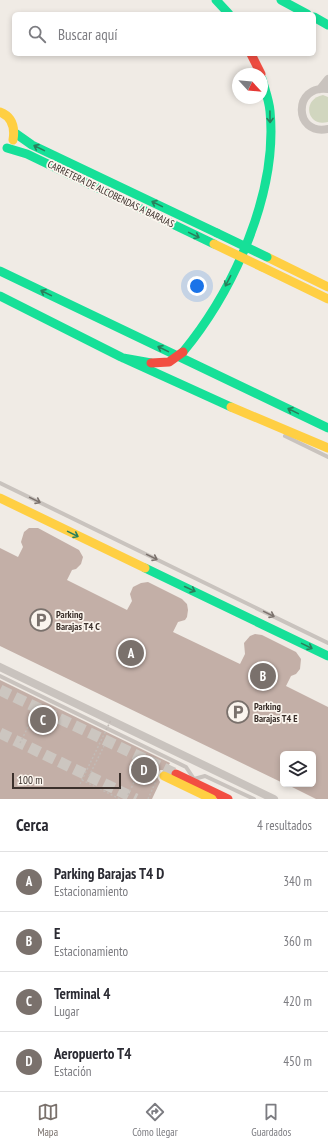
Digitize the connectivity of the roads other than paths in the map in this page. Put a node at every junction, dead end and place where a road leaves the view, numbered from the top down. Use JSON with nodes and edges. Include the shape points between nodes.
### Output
{"nodes":[{"id":1,"x":216,"y":0,"type":"edge"},
{"id":2,"x":281,"y":0,"type":"edge"},
{"id":3,"x":227,"y":12,"type":"edge"},
{"id":4,"x":304,"y":12,"type":"edge"},
{"id":5,"x":316,"y":18,"type":"edge"},
{"id":6,"x":328,"y":25,"type":"edge"},
{"id":7,"x":252,"y":56,"type":"edge"},
{"id":8,"x":258,"y":68,"type":"edge"},
{"id":9,"x":326,"y":85,"type":"edge"},
{"id":10,"x":268,"y":103,"type":"edge"},
{"id":11,"x":0,"y":112,"type":"edge"},
{"id":12,"x":328,"y":129,"type":"edge"},
{"id":13,"x":15,"y":133,"type":"junction"},
{"id":14,"x":3,"y":149,"type":"edge"},
{"id":15,"x":0,"y":271,"type":"edge"},
{"id":16,"x":328,"y":287,"type":"edge"},
{"id":17,"x":0,"y":296,"type":"edge"},
{"id":18,"x":328,"y":299,"type":"edge"},
{"id":19,"x":123,"y":358,"type":"junction"},
{"id":20,"x":240,"y":412,"type":"junction"},
{"id":21,"x":328,"y":428,"type":"edge"},
{"id":22,"x":328,"y":448,"type":"edge"},
{"id":23,"x":328,"y":457,"type":"edge"},
{"id":24,"x":0,"y":483,"type":"edge"},
{"id":25,"x":0,"y":498,"type":"edge"},
{"id":26,"x":328,"y":643,"type":"edge"},
{"id":27,"x":328,"y":656,"type":"edge"},
{"id":28,"x":0,"y":667,"type":"edge"},
{"id":29,"x":0,"y":676,"type":"edge"},
{"id":30,"x":176,"y":774,"type":"tunnel mouth"},
{"id":31,"x":160,"y":778,"type":"road end"},
{"id":32,"x":212,"y":799,"type":"edge"},
{"id":33,"x":228,"y":799,"type":"edge"},
{"id":34,"x":254,"y":799,"type":"edge"},
{"id":35,"x":274,"y":799,"type":"edge"}],
"edges":[{"from":1,"to":3,"type":"main road"},
{"from":2,"to":4,"type":"main road"},
{"from":5,"to":6,"type":"main road"},
{"from":7,"to":8,"type":"main road"},
{"from":9,"to":12,"type":"street","via":[[305,98],[302,112],[310,126]]},
{"from":10,"to":19,"type":"main road","one_way":true,"bridge":true,"via":[[270,157],[263,202],[228,282],[196,337],[183,352],[169,362],[151,363]]},
{"from":11,"to":13,"type":"main road","via":[[5,113],[13,122]]},
{"from":13,"to":14,"type":"main road","via":[[12,142]]},
{"from":16,"to":13,"type":"main road","name":"CARRETERA DE ALCOBENDAS A BARAJAS","one_way":true,"bridge":true,"via":[[32,144]]},
{"from":14,"to":18,"type":"main road","name":"CARRETERA DE ALCOBENDAS A BARAJAS","one_way":true,"bridge":true,"via":[[27,154]]},
{"from":21,"to":15,"type":"main road","one_way":true},
{"from":17,"to":19,"type":"main road"},
{"from":19,"to":20,"type":"main road"},
{"from":20,"to":22,"type":"main road"},
{"from":20,"to":23,"type":"lane"},
{"from":24,"to":26,"type":"lane","one_way":true},
{"from":25,"to":27,"type":"main road","one_way":true},
{"from":28,"to":35,"type":"street"},
{"from":29,"to":34,"type":"lane","via":[[186,767],[194,779],[205,776]]},
{"from":30,"to":33,"type":"main road"},
{"from":31,"to":32,"type":"main road","bridge":true}]}
